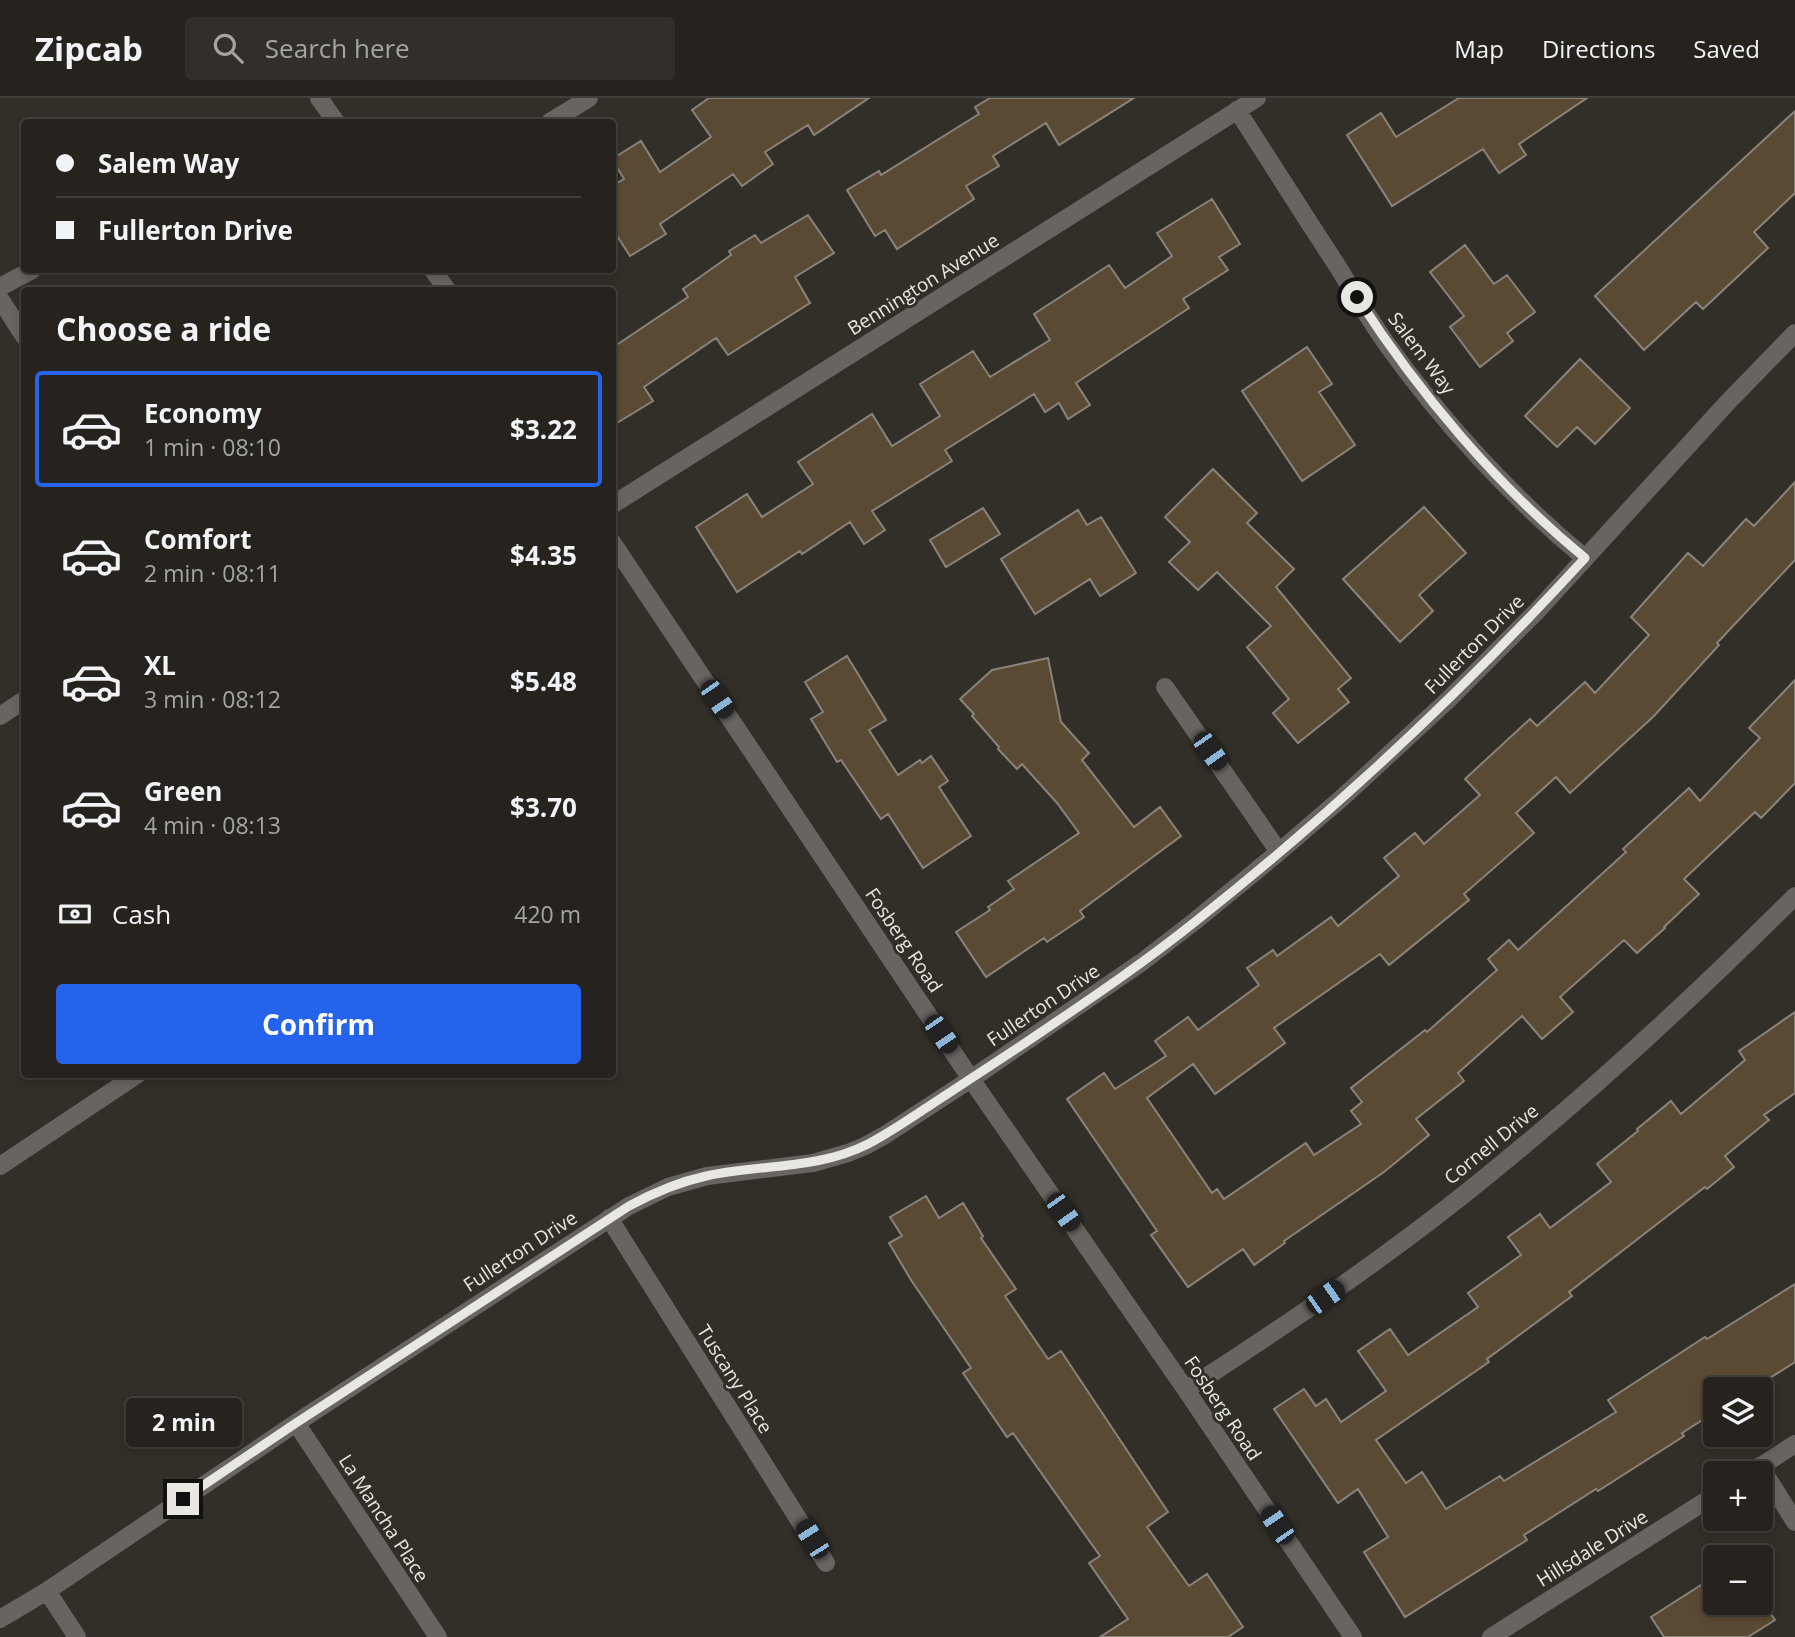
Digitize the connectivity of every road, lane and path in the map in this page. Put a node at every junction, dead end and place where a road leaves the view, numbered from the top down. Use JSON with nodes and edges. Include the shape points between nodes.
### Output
{"nodes":[{"id":1,"x":319,"y":98,"type":"edge"},
{"id":2,"x":589,"y":98,"type":"edge"},
{"id":3,"x":1256,"y":98,"type":"edge"},
{"id":4,"x":1237,"y":110,"type":"junction"},
{"id":5,"x":334,"y":119,"type":"edge"},
{"id":6,"x":555,"y":119,"type":"edge"},
{"id":7,"x":26,"y":273,"type":"edge"},
{"id":8,"x":0,"y":287,"type":"edge"},
{"id":9,"x":0,"y":299,"type":"edge"},
{"id":10,"x":21,"y":332,"type":"edge"},
{"id":11,"x":1795,"y":333,"type":"edge"},
{"id":12,"x":616,"y":502,"type":"edge"},
{"id":13,"x":616,"y":548,"type":"edge"},
{"id":14,"x":1585,"y":558,"type":"junction"},
{"id":15,"x":1165,"y":687,"type":"dead end"},
{"id":16,"x":21,"y":702,"type":"edge"},
{"id":17,"x":0,"y":716,"type":"edge"},
{"id":18,"x":1279,"y":852,"type":"junction"},
{"id":19,"x":1795,"y":896,"type":"edge"},
{"id":20,"x":132,"y":1078,"type":"edge"},
{"id":21,"x":971,"y":1079,"type":"junction"},
{"id":22,"x":0,"y":1166,"type":"edge"},
{"id":23,"x":609,"y":1217,"type":"junction"},
{"id":24,"x":1186,"y":1390,"type":"junction"},
{"id":25,"x":296,"y":1423,"type":"junction"},
{"id":26,"x":1795,"y":1444,"type":"edge"},
{"id":27,"x":1768,"y":1461,"type":"edge"},
{"id":28,"x":1773,"y":1494,"type":"edge"},
{"id":29,"x":1703,"y":1503,"type":"edge"},
{"id":30,"x":1795,"y":1522,"type":"edge"},
{"id":31,"x":826,"y":1563,"type":"dead end"},
{"id":32,"x":47,"y":1591,"type":"junction"},
{"id":33,"x":0,"y":1619,"type":"edge"},
{"id":34,"x":77,"y":1637,"type":"edge"},
{"id":35,"x":438,"y":1637,"type":"edge"},
{"id":36,"x":1353,"y":1637,"type":"edge"},
{"id":37,"x":1491,"y":1637,"type":"edge"}],
"edges":[{"from":1,"to":5,"type":"street"},
{"from":2,"to":6,"type":"street"},
{"from":3,"to":4,"type":"street","name":"Bennington Avenue"},
{"from":4,"to":12,"type":"street","name":"Bennington Avenue"},
{"from":4,"to":14,"type":"street","name":"Salem Way","via":[[1416,383],[1509,487]]},
{"from":7,"to":8,"type":"street"},
{"from":9,"to":10,"type":"street"},
{"from":11,"to":14,"type":"street","name":"Fullerton Drive"},
{"from":13,"to":21,"type":"street","name":"Fosberg Road"},
{"from":14,"to":18,"type":"street","name":"Fullerton Drive","via":[[1450,699]]},
{"from":15,"to":18,"type":"street"},
{"from":16,"to":17,"type":"street"},
{"from":18,"to":21,"type":"street","name":"Fullerton Drive","via":[[1142,962]]},
{"from":19,"to":24,"type":"street","name":"Cornell Drive","via":[[1727,964],[1493,1172],[1402,1243]]},
{"from":20,"to":22,"type":"street"},
{"from":21,"to":23,"type":"street","name":"Fullerton Drive","via":[[885,1135],[848,1153],[813,1163],[707,1176],[668,1187]]},
{"from":21,"to":24,"type":"street","name":"Fosberg Road"},
{"from":23,"to":25,"type":"street","name":"Fullerton Drive"},
{"from":23,"to":31,"type":"street","name":"Tuscany Place"},
{"from":24,"to":36,"type":"street","name":"Fosberg Road"},
{"from":25,"to":32,"type":"street","name":"Fullerton Drive"},
{"from":25,"to":35,"type":"street","name":"La Mancha Place"},
{"from":26,"to":27,"type":"street"},
{"from":28,"to":30,"type":"street"},
{"from":29,"to":37,"type":"street","name":"Hillsdale Drive"},
{"from":32,"to":33,"type":"street","name":"Fullerton Drive"},
{"from":32,"to":34,"type":"street"}]}
